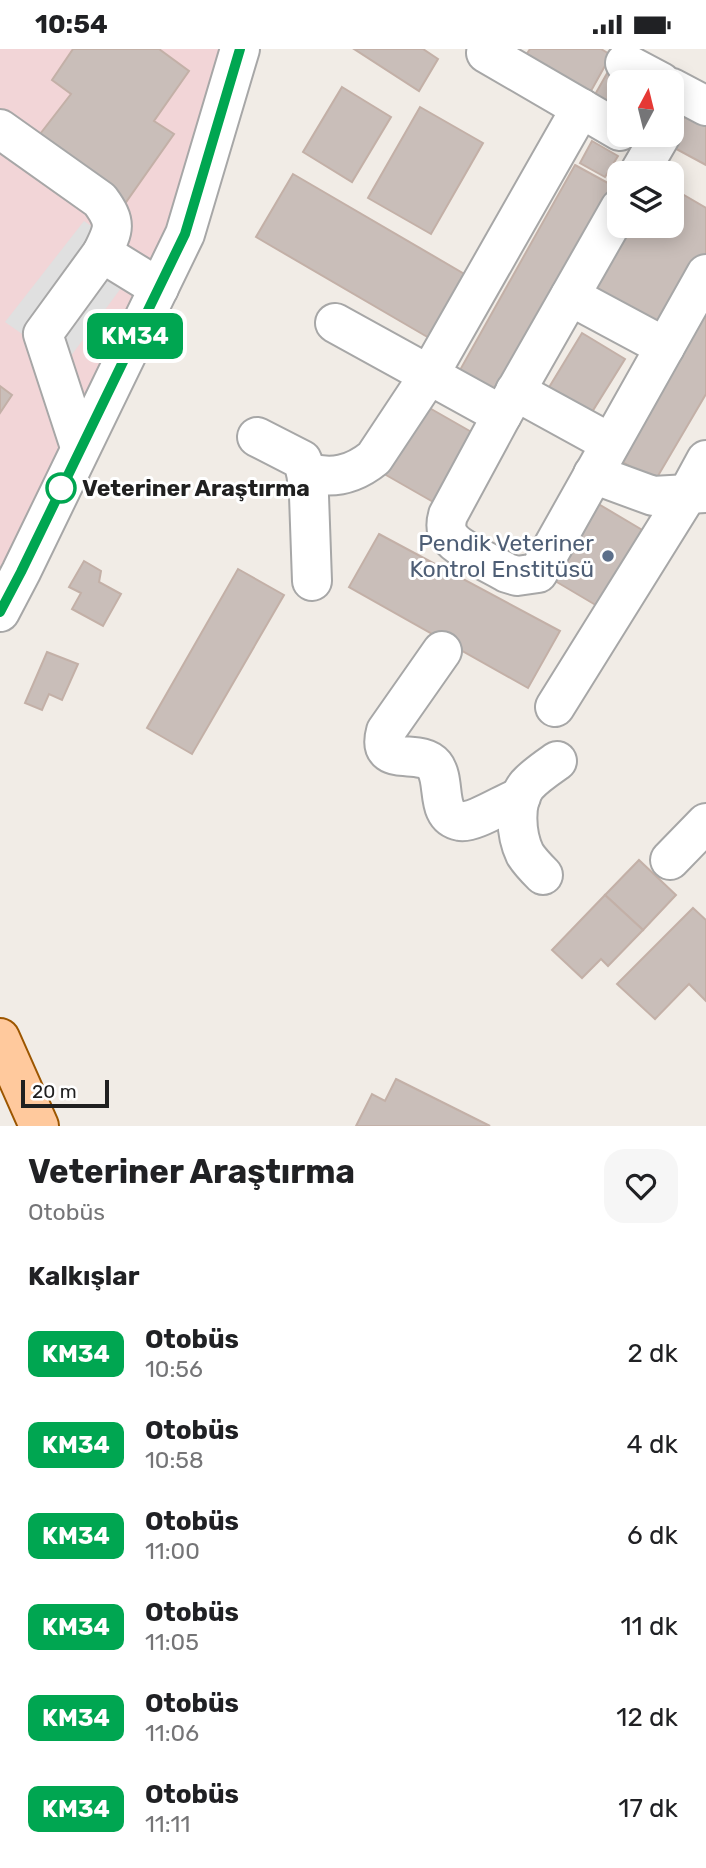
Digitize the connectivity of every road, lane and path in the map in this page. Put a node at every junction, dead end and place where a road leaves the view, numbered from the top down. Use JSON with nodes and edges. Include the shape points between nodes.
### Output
{"nodes":[{"id":1,"x":240,"y":49,"type":"edge"},
{"id":2,"x":486,"y":53,"type":"dead end"},
{"id":3,"x":625,"y":63,"type":"dead end"},
{"id":4,"x":636,"y":70,"type":"edge"},
{"id":5,"x":581,"y":108,"type":"junction"},
{"id":6,"x":607,"y":123,"type":"edge"},
{"id":7,"x":0,"y":129,"type":"edge"},
{"id":8,"x":607,"y":231,"type":"edge"},
{"id":9,"x":102,"y":253,"type":"junction"},
{"id":10,"x":706,"y":274,"type":"edge"},
{"id":11,"x":159,"y":288,"type":"junction"},
{"id":12,"x":570,"y":296,"type":"junction"},
{"id":13,"x":335,"y":323,"type":"dead end"},
{"id":14,"x":665,"y":347,"type":"junction"},
{"id":15,"x":429,"y":375,"type":"junction"},
{"id":16,"x":509,"y":403,"type":"junction"},
{"id":17,"x":257,"y":437,"type":"dead end"},
{"id":18,"x":80,"y":447,"type":"junction"},
{"id":19,"x":602,"y":458,"type":"junction"},
{"id":20,"x":706,"y":460,"type":"edge"},
{"id":21,"x":306,"y":472,"type":"junction"},
{"id":22,"x":696,"y":494,"type":"edge"},
{"id":23,"x":313,"y":581,"type":"dead end"},
{"id":24,"x":0,"y":612,"type":"edge"},
{"id":25,"x":442,"y":652,"type":"dead end"},
{"id":26,"x":555,"y":706,"type":"dead end"},
{"id":27,"x":557,"y":761,"type":"dead end"},
{"id":28,"x":521,"y":797,"type":"junction"},
{"id":29,"x":706,"y":823,"type":"edge"},
{"id":30,"x":670,"y":860,"type":"dead end"},
{"id":31,"x":543,"y":875,"type":"dead end"},
{"id":32,"x":0,"y":1038,"type":"edge"},
{"id":33,"x":0,"y":1092,"type":"edge"},
{"id":34,"x":15,"y":1126,"type":"edge"},
{"id":35,"x":39,"y":1126,"type":"edge"}],
"edges":[{"from":1,"to":11,"type":"street","via":[[186,233]]},
{"from":2,"to":5,"type":"street"},
{"from":3,"to":4,"type":"street"},
{"from":5,"to":6,"type":"street"},
{"from":5,"to":15,"type":"street"},
{"from":7,"to":9,"type":"street","via":[[100,200],[113,232]]},
{"from":8,"to":12,"type":"street"},
{"from":9,"to":11,"type":"street"},
{"from":9,"to":18,"type":"street","via":[[43,334]]},
{"from":10,"to":14,"type":"street"},
{"from":11,"to":18,"type":"street"},
{"from":12,"to":14,"type":"street"},
{"from":12,"to":16,"type":"street"},
{"from":13,"to":15,"type":"street"},
{"from":14,"to":19,"type":"street"},
{"from":15,"to":16,"type":"street"},
{"from":15,"to":21,"type":"street","via":[[374,459],[346,474]]},
{"from":16,"to":19,"type":"street"},
{"from":16,"to":19,"type":"street","via":[[448,515],[447,530],[454,542],[507,573],[538,573]]},
{"from":17,"to":21,"type":"street","via":[[302,460]]},
{"from":18,"to":24,"type":"street"},
{"from":19,"to":22,"type":"street","via":[[653,496]]},
{"from":20,"to":22,"type":"street"},
{"from":21,"to":23,"type":"street"},
{"from":22,"to":26,"type":"street"},
{"from":25,"to":28,"type":"street","via":[[386,731],[385,747],[390,754],[432,762],[439,774],[444,809],[462,822]]},
{"from":27,"to":28,"type":"street","via":[[528,783]]},
{"from":28,"to":31,"type":"street","via":[[522,847]]},
{"from":29,"to":30,"type":"street"},
{"from":32,"to":35,"type":"main road"},
{"from":33,"to":34,"type":"main road"}]}
